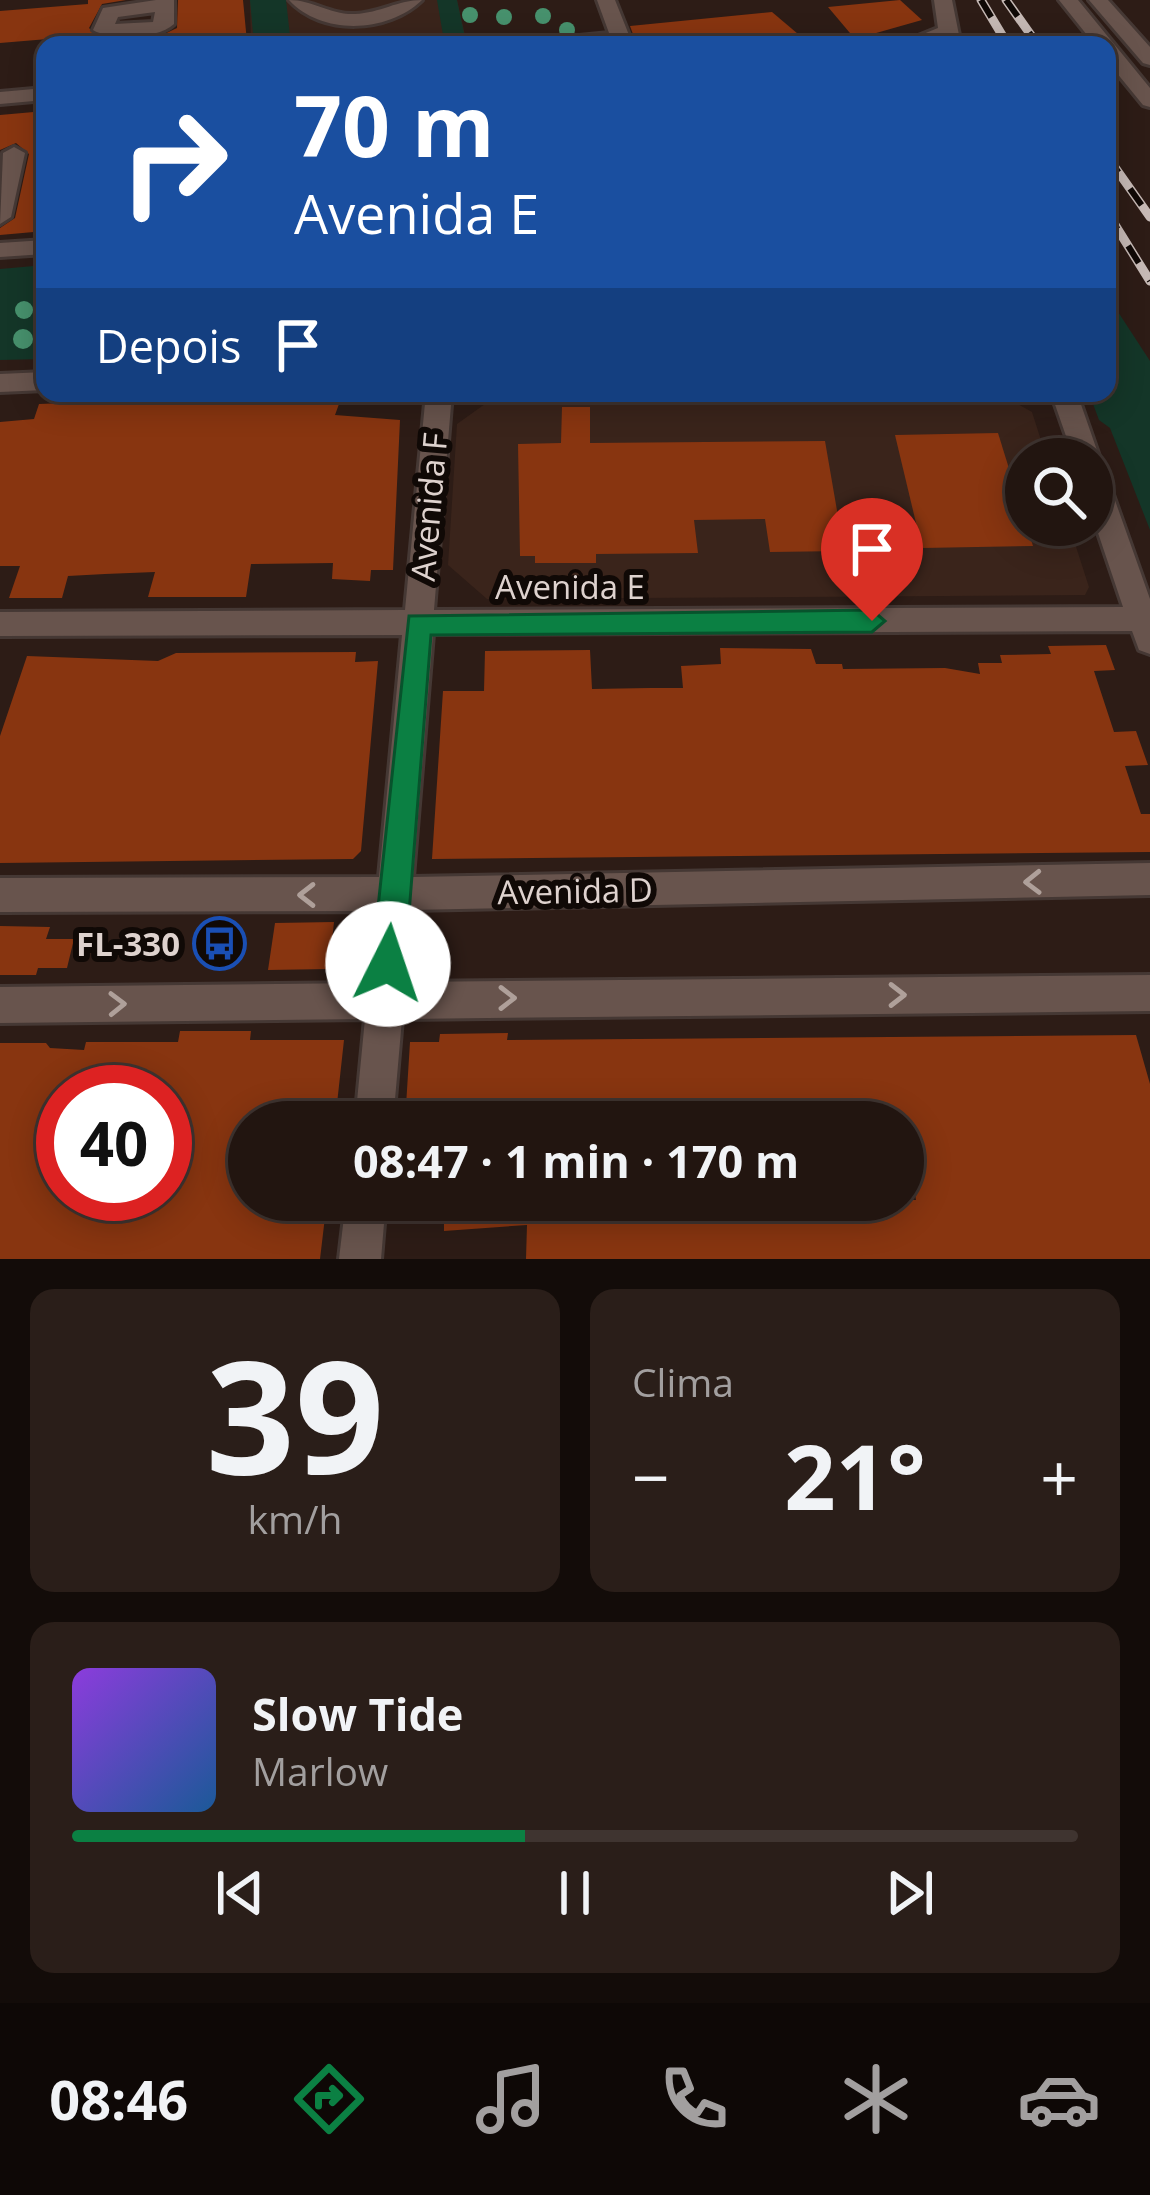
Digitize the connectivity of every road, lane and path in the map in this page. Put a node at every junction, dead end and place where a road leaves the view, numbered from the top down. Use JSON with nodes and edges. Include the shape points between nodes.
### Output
{"nodes":[{"id":1,"x":298,"y":0,"type":"edge"},
{"id":2,"x":413,"y":0,"type":"edge"},
{"id":3,"x":606,"y":0,"type":"edge"},
{"id":4,"x":943,"y":0,"type":"edge"},
{"id":5,"x":1068,"y":0,"type":"edge"},
{"id":6,"x":1098,"y":0,"type":"edge"},
{"id":7,"x":1150,"y":27,"type":"edge"},
{"id":8,"x":1125,"y":32,"type":"junction"},
{"id":9,"x":619,"y":36,"type":"edge"},
{"id":10,"x":949,"y":36,"type":"edge"},
{"id":11,"x":1097,"y":36,"type":"edge"},
{"id":12,"x":1116,"y":36,"type":"edge"},
{"id":13,"x":1116,"y":59,"type":"edge"},
{"id":14,"x":1150,"y":59,"type":"edge"},
{"id":15,"x":36,"y":95,"type":"edge"},
{"id":16,"x":0,"y":98,"type":"edge"},
{"id":17,"x":1150,"y":101,"type":"edge"},
{"id":18,"x":14,"y":153,"type":"dead end"},
{"id":19,"x":0,"y":217,"type":"edge"},
{"id":20,"x":36,"y":248,"type":"edge"},
{"id":21,"x":0,"y":250,"type":"edge"},
{"id":22,"x":36,"y":381,"type":"edge"},
{"id":23,"x":0,"y":383,"type":"edge"},
{"id":24,"x":438,"y":402,"type":"edge"},
{"id":25,"x":1067,"y":402,"type":"edge"},
{"id":26,"x":1080,"y":438,"type":"edge"},
{"id":27,"x":1113,"y":535,"type":"edge"},
{"id":28,"x":0,"y":624,"type":"edge"},
{"id":29,"x":418,"y":624,"type":"junction"},
{"id":30,"x":1146,"y":630,"type":"edge"},
{"id":31,"x":1150,"y":879,"type":"edge"},
{"id":32,"x":393,"y":894,"type":"junction"},
{"id":33,"x":0,"y":895,"type":"edge"},
{"id":34,"x":1150,"y":993,"type":"edge"},
{"id":35,"x":386,"y":999,"type":"junction"},
{"id":36,"x":0,"y":1005,"type":"edge"},
{"id":37,"x":376,"y":1101,"type":"edge"},
{"id":38,"x":364,"y":1221,"type":"edge"},
{"id":39,"x":360,"y":1259,"type":"edge"}],
"edges":[{"from":1,"to":2,"type":"street","via":[[344,20],[386,15]]},
{"from":3,"to":9,"type":"street"},
{"from":4,"to":10,"type":"street"},
{"from":5,"to":11,"type":"street"},
{"from":6,"to":8,"type":"street"},
{"from":7,"to":8,"type":"street"},
{"from":8,"to":12,"type":"street"},
{"from":8,"to":14,"type":"street"},
{"from":13,"to":17,"type":"street"},
{"from":15,"to":16,"type":"street"},
{"from":18,"to":19,"type":"street"},
{"from":20,"to":21,"type":"street"},
{"from":22,"to":23,"type":"street"},
{"from":24,"to":29,"type":"street","name":"Avenida F"},
{"from":25,"to":26,"type":"street"},
{"from":27,"to":30,"type":"street"},
{"from":28,"to":29,"type":"street","name":"Avenida E"},
{"from":29,"to":30,"type":"street","name":"Avenida E"},
{"from":29,"to":32,"type":"street","name":"Avenida F"},
{"from":31,"to":32,"type":"street","name":"Avenida D","one_way":true},
{"from":32,"to":33,"type":"street","name":"Avenida D","one_way":true},
{"from":32,"to":35,"type":"street","name":"Avenida F"},
{"from":35,"to":34,"type":"street","one_way":true},
{"from":36,"to":35,"type":"street","one_way":true},
{"from":35,"to":37,"type":"street","name":"Avenida F"},
{"from":38,"to":39,"type":"street"}]}
